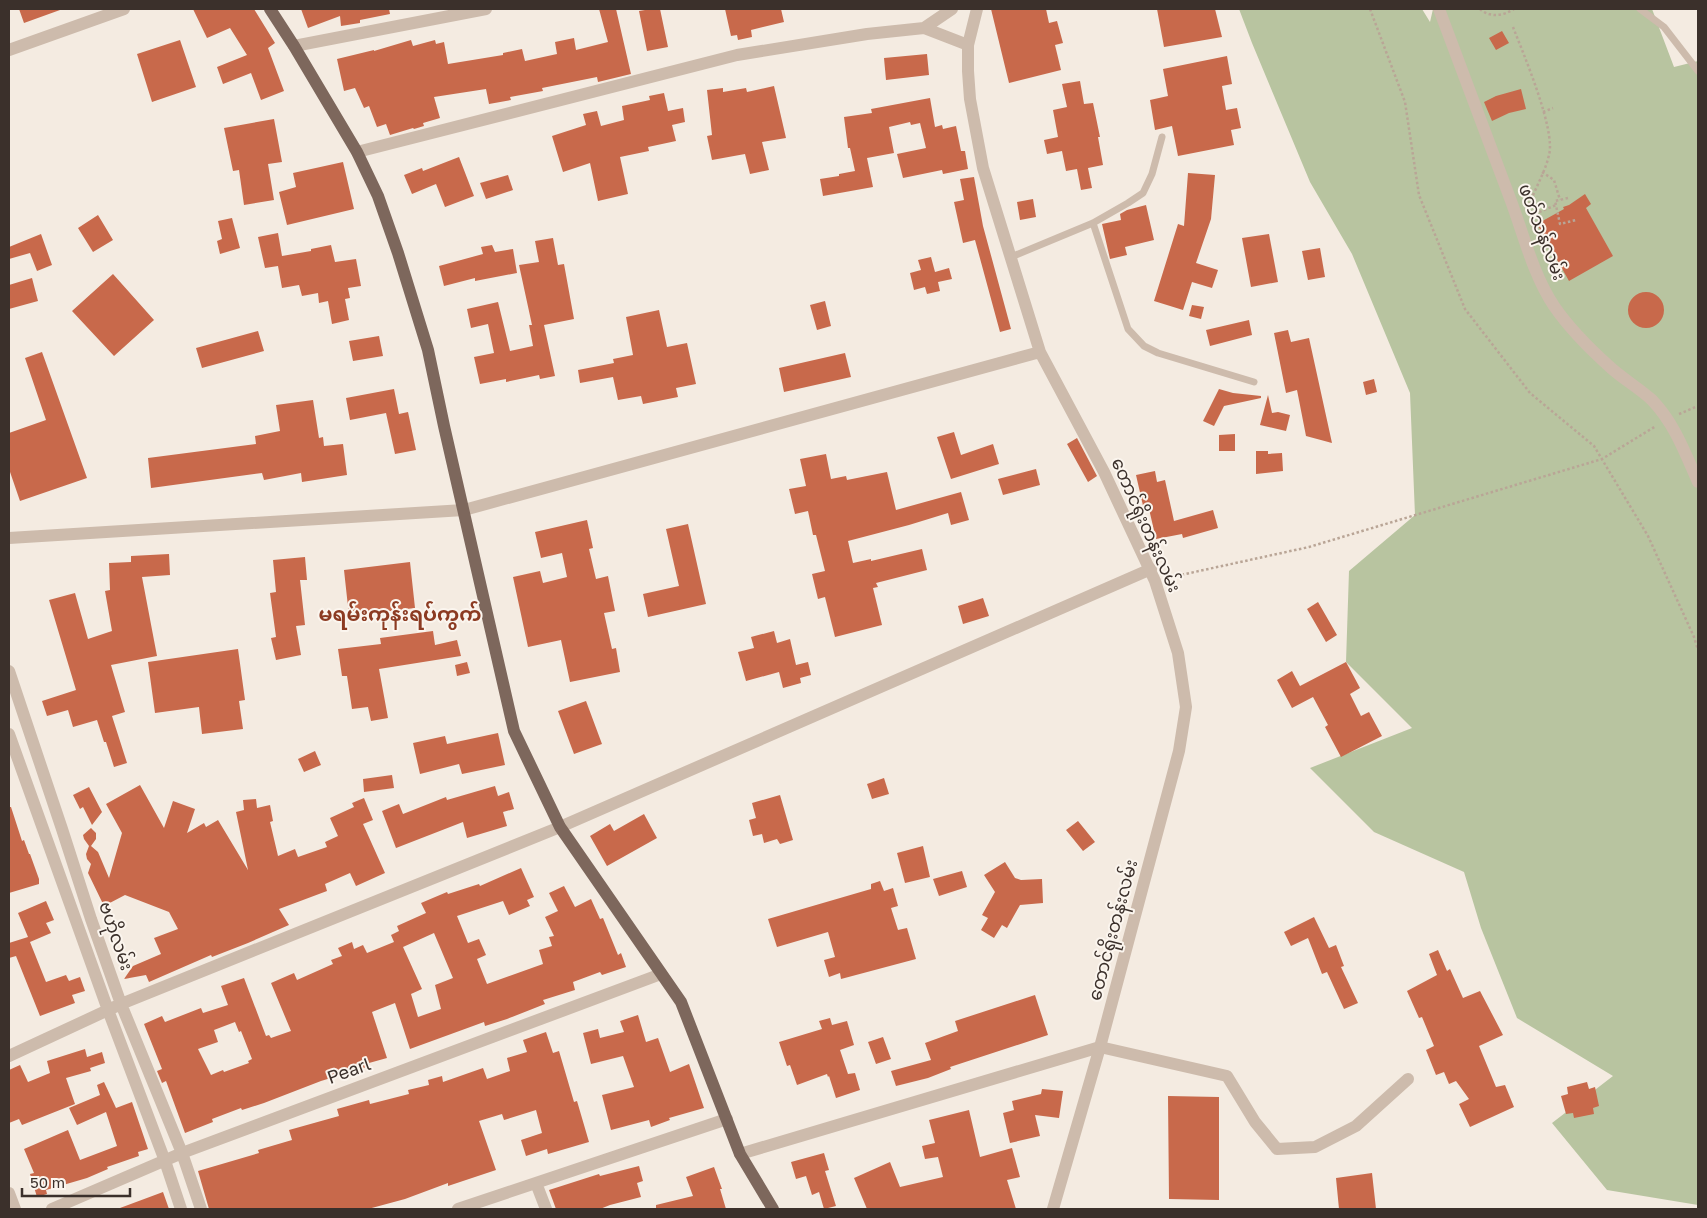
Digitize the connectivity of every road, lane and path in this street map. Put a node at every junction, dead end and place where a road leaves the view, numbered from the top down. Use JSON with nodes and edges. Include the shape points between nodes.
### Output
{"nodes":[{"id":1,"x":124,"y":9,"type":"edge"},
{"id":2,"x":270,"y":9,"type":"edge"},
{"id":3,"x":486,"y":9,"type":"edge"},
{"id":4,"x":952,"y":9,"type":"edge"},
{"id":5,"x":977,"y":9,"type":"edge"},
{"id":6,"x":1370,"y":9,"type":"edge"},
{"id":7,"x":1439,"y":9,"type":"edge"},
{"id":8,"x":1480,"y":9,"type":"edge"},
{"id":9,"x":1514,"y":9,"type":"edge"},
{"id":10,"x":1640,"y":9,"type":"edge"},
{"id":11,"x":1513,"y":26,"type":"dead end"},
{"id":12,"x":924,"y":28,"type":"junction"},
{"id":13,"x":968,"y":45,"type":"junction"},
{"id":14,"x":294,"y":46,"type":"junction"},
{"id":15,"x":9,"y":50,"type":"edge"},
{"id":16,"x":1698,"y":71,"type":"edge"},
{"id":17,"x":1553,"y":108,"type":"dead end"},
{"id":18,"x":1543,"y":112,"type":"junction"},
{"id":19,"x":1162,"y":137,"type":"dead end"},
{"id":20,"x":357,"y":152,"type":"junction"},
{"id":21,"x":1542,"y":172,"type":"junction"},
{"id":22,"x":1568,"y":198,"type":"dead end"},
{"id":23,"x":1560,"y":200,"type":"junction"},
{"id":24,"x":1556,"y":205,"type":"junction"},
{"id":25,"x":1529,"y":208,"type":"dead end"},
{"id":26,"x":1576,"y":220,"type":"dead end"},
{"id":27,"x":1093,"y":224,"type":"junction"},
{"id":28,"x":1521,"y":231,"type":"junction"},
{"id":29,"x":1011,"y":257,"type":"junction"},
{"id":30,"x":1040,"y":352,"type":"junction"},
{"id":31,"x":1254,"y":382,"type":"dead end"},
{"id":32,"x":1698,"y":406,"type":"edge"},
{"id":33,"x":1668,"y":419,"type":"junction"},
{"id":34,"x":1602,"y":459,"type":"junction"},
{"id":35,"x":1698,"y":482,"type":"edge"},
{"id":36,"x":464,"y":510,"type":"junction"},
{"id":37,"x":9,"y":538,"type":"edge"},
{"id":38,"x":1153,"y":575,"type":"junction"},
{"id":39,"x":1698,"y":650,"type":"edge"},
{"id":40,"x":9,"y":671,"type":"edge"},
{"id":41,"x":9,"y":734,"type":"edge"},
{"id":42,"x":560,"y":827,"type":"junction"},
{"id":43,"x":661,"y":974,"type":"junction"},
{"id":44,"x":121,"y":1004,"type":"junction"},
{"id":45,"x":108,"y":1010,"type":"junction"},
{"id":46,"x":1100,"y":1048,"type":"junction"},
{"id":47,"x":9,"y":1056,"type":"edge"},
{"id":48,"x":1408,"y":1079,"type":"dead end"},
{"id":49,"x":727,"y":1119,"type":"junction"},
{"id":50,"x":182,"y":1153,"type":"junction"},
{"id":51,"x":740,"y":1154,"type":"junction"},
{"id":52,"x":165,"y":1160,"type":"junction"},
{"id":53,"x":536,"y":1183,"type":"junction"},
{"id":54,"x":9,"y":1193,"type":"edge"},
{"id":55,"x":15,"y":1209,"type":"edge"},
{"id":56,"x":52,"y":1209,"type":"edge"},
{"id":57,"x":181,"y":1209,"type":"edge"},
{"id":58,"x":201,"y":1209,"type":"edge"},
{"id":59,"x":458,"y":1209,"type":"edge"},
{"id":60,"x":546,"y":1209,"type":"edge"},
{"id":61,"x":773,"y":1209,"type":"edge"},
{"id":62,"x":1053,"y":1209,"type":"edge"}],
"edges":[{"from":1,"to":15,"type":"street"},
{"from":2,"to":14,"type":"main road"},
{"from":3,"to":14,"type":"street"},
{"from":4,"to":12,"type":"street"},
{"from":5,"to":13,"type":"street","name":"တောင်ရိုးတန်းလမ်း"},
{"from":6,"to":34,"type":"path","via":[[1405,102],[1419,195],[1465,309],[1530,393],[1594,446]]},
{"from":7,"to":28,"type":"street","name":"ဖတ်သန်လမ်း"},
{"from":8,"to":9,"type":"path","via":[[1495,16]]},
{"from":10,"to":16,"type":"lane","via":[[1664,27]]},
{"from":11,"to":18,"type":"path"},
{"from":12,"to":13,"type":"street"},
{"from":12,"to":20,"type":"street","via":[[738,55]]},
{"from":13,"to":29,"type":"street","name":"တောင်ရိုးတန်းလမ်း","via":[[970,99],[983,168]]},
{"from":14,"to":20,"type":"main road"},
{"from":17,"to":18,"type":"path"},
{"from":18,"to":21,"type":"path","via":[[1551,139],[1550,154]]},
{"from":19,"to":27,"type":"lane","via":[[1143,194]]},
{"from":20,"to":36,"type":"main road","via":[[378,196],[428,350]]},
{"from":21,"to":23,"type":"path","via":[[1554,180]]},
{"from":21,"to":25,"type":"path"},
{"from":22,"to":23,"type":"path"},
{"from":23,"to":24,"type":"path","via":[[1555,201]]},
{"from":24,"to":26,"type":"path","via":[[1560,224]]},
{"from":24,"to":28,"type":"path","via":[[1526,217]]},
{"from":27,"to":29,"type":"lane"},
{"from":27,"to":31,"type":"lane","via":[[1128,329],[1144,346]]},
{"from":28,"to":33,"type":"street","name":"ဖတ်သန်လမ်း","via":[[1529,257],[1554,306],[1610,367],[1651,400]]},
{"from":29,"to":30,"type":"street","name":"တောင်ရိုးတန်းလမ်း"},
{"from":30,"to":36,"type":"street"},
{"from":30,"to":38,"type":"street","name":"တောင်ရိုးတန်းလမ်း","via":[[1104,472]]},
{"from":32,"to":33,"type":"path"},
{"from":33,"to":34,"type":"path"},
{"from":33,"to":35,"type":"street","name":"ဖတ်သန်လမ်း","via":[[1682,442]]},
{"from":34,"to":38,"type":"path","via":[[1309,547]]},
{"from":34,"to":39,"type":"path","via":[[1648,536]]},
{"from":36,"to":37,"type":"street"},
{"from":36,"to":42,"type":"main road","via":[[514,731]]},
{"from":38,"to":42,"type":"street"},
{"from":38,"to":46,"type":"street","name":"တောင်ရိုးတန်းလမ်း","via":[[1178,653],[1186,707],[1180,751]]},
{"from":40,"to":44,"type":"street","name":"ဗဟိုလမ်း"},
{"from":41,"to":45,"type":"street","name":"ဗဟိုလမ်း"},
{"from":42,"to":43,"type":"main road"},
{"from":42,"to":44,"type":"street"},
{"from":43,"to":49,"type":"main road","via":[[681,1002]]},
{"from":43,"to":50,"type":"street","name":"Pearl"},
{"from":44,"to":45,"type":"street"},
{"from":44,"to":50,"type":"street","name":"ဗဟိုလမ်း"},
{"from":45,"to":47,"type":"street"},
{"from":45,"to":52,"type":"street","name":"ဗဟိုလမ်း"},
{"from":46,"to":48,"type":"street","via":[[1227,1076],[1255,1122],[1277,1149],[1315,1147],[1356,1126]]},
{"from":46,"to":51,"type":"street"},
{"from":46,"to":62,"type":"street","name":"တောင်ရိုးတန်းလမ်း"},
{"from":49,"to":51,"type":"main road"},
{"from":49,"to":53,"type":"street"},
{"from":50,"to":52,"type":"street","name":"Pearl"},
{"from":50,"to":58,"type":"street","name":"ဗဟိုလမ်း"},
{"from":51,"to":61,"type":"main road"},
{"from":52,"to":56,"type":"street","name":"Pearl"},
{"from":52,"to":57,"type":"street","name":"ဗဟိုလမ်း"},
{"from":53,"to":59,"type":"street"},
{"from":53,"to":60,"type":"street"},
{"from":54,"to":55,"type":"street"}]}
